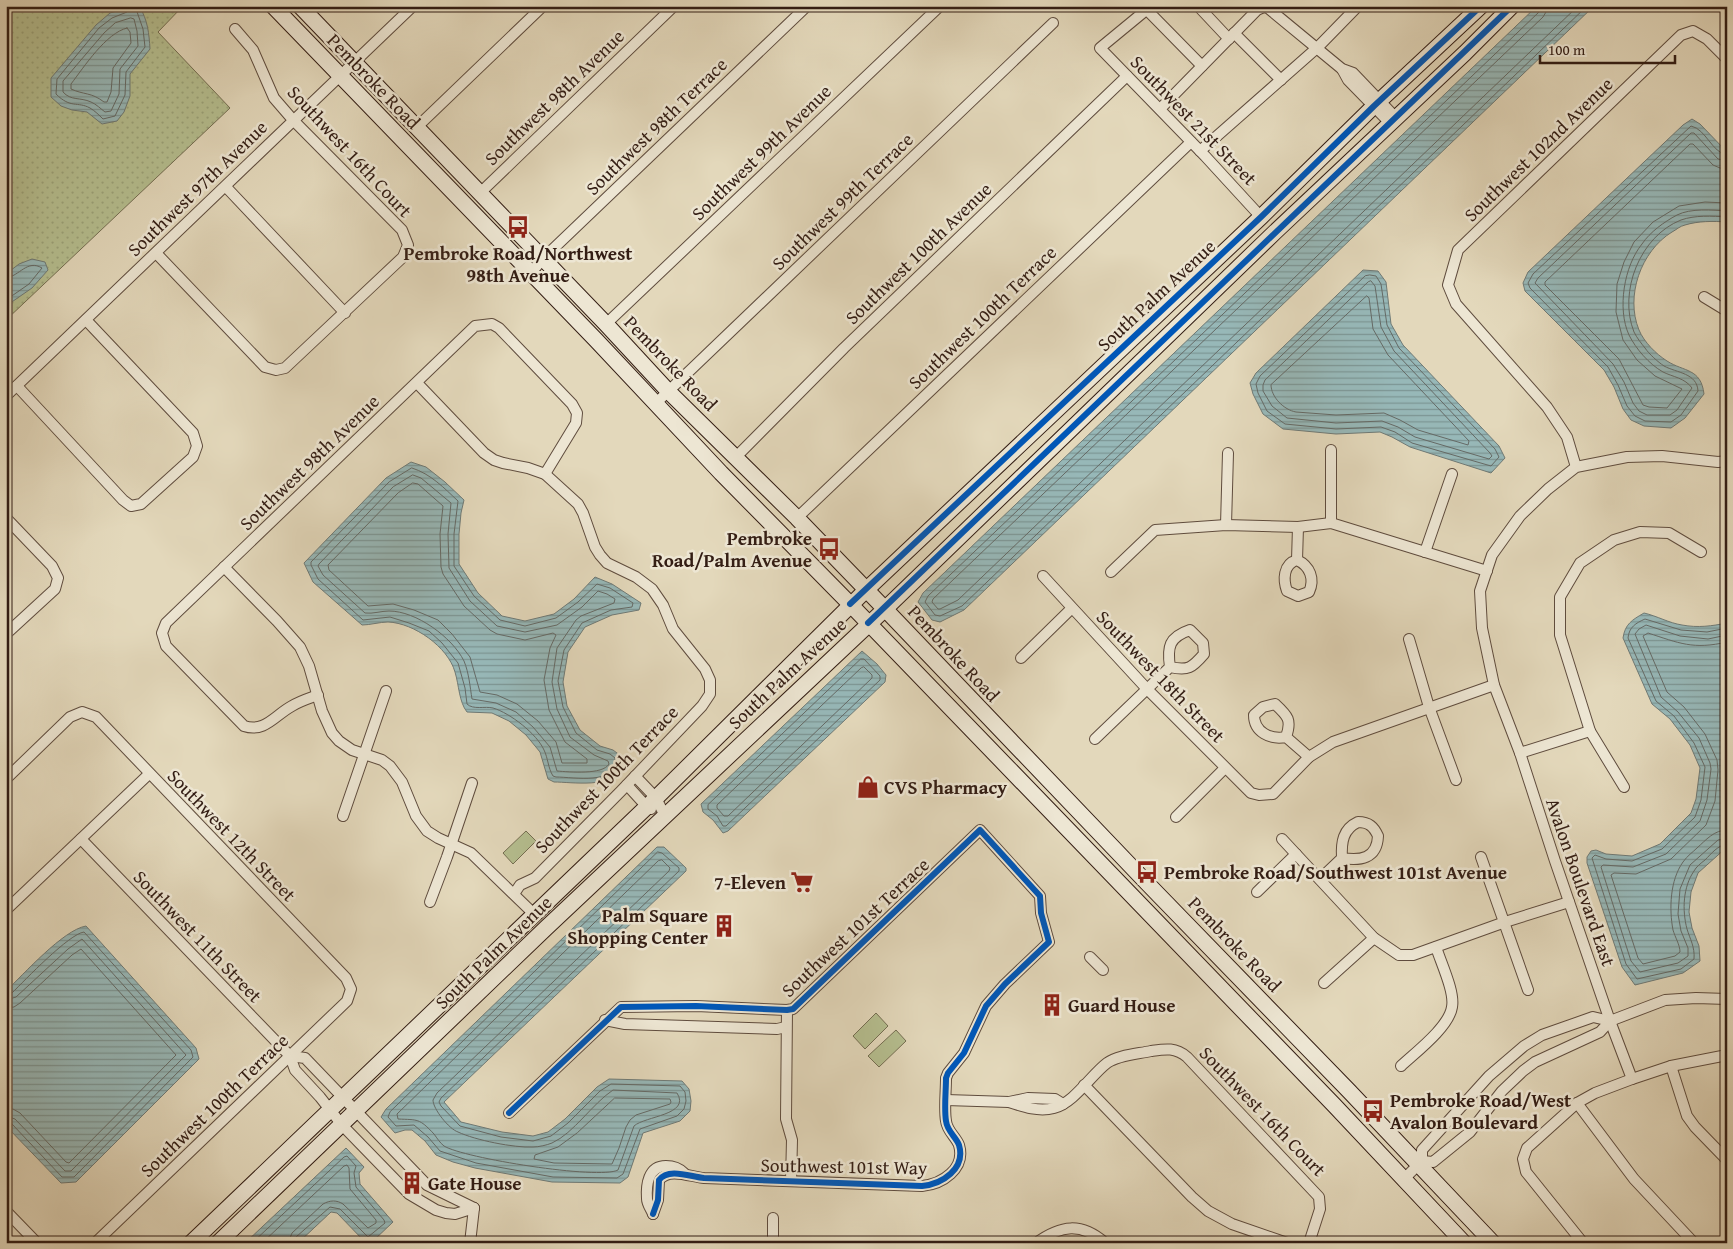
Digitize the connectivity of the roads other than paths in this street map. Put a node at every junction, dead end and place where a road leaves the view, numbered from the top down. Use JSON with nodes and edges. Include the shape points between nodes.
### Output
{"nodes":[{"id":1,"x":273,"y":6,"type":"edge"},
{"id":2,"x":300,"y":6,"type":"edge"},
{"id":3,"x":413,"y":6,"type":"edge"},
{"id":4,"x":543,"y":6,"type":"edge"},
{"id":5,"x":674,"y":6,"type":"edge"},
{"id":6,"x":807,"y":6,"type":"edge"},
{"id":7,"x":940,"y":6,"type":"edge"},
{"id":8,"x":1198,"y":6,"type":"edge"},
{"id":9,"x":1481,"y":6,"type":"edge"},
{"id":10,"x":1512,"y":6,"type":"edge"},
{"id":11,"x":1149,"y":8,"type":"edge"},
{"id":12,"x":1351,"y":9,"type":"edge"},
{"id":13,"x":1052,"y":23,"type":"dead end"},
{"id":14,"x":235,"y":29,"type":"dead end"},
{"id":15,"x":1232,"y":36,"type":"junction"},
{"id":16,"x":1318,"y":48,"type":"junction"},
{"id":17,"x":1727,"y":59,"type":"edge"},
{"id":18,"x":354,"y":63,"type":"junction"},
{"id":19,"x":1202,"y":66,"type":"junction"},
{"id":20,"x":340,"y":76,"type":"junction"},
{"id":21,"x":1127,"y":76,"type":"junction"},
{"id":22,"x":1281,"y":80,"type":"junction"},
{"id":23,"x":1377,"y":103,"type":"junction"},
{"id":24,"x":1160,"y":110,"type":"junction"},
{"id":25,"x":293,"y":120,"type":"junction"},
{"id":26,"x":1393,"y":121,"type":"junction"},
{"id":27,"x":416,"y":128,"type":"junction"},
{"id":28,"x":1191,"y":142,"type":"junction"},
{"id":29,"x":1200,"y":151,"type":"junction"},
{"id":30,"x":226,"y":187,"type":"junction"},
{"id":31,"x":480,"y":193,"type":"junction"},
{"id":32,"x":1261,"y":217,"type":"junction"},
{"id":33,"x":156,"y":252,"type":"junction"},
{"id":34,"x":543,"y":260,"type":"junction"},
{"id":35,"x":530,"y":273,"type":"junction"},
{"id":36,"x":1704,"y":297,"type":"dead end"},
{"id":37,"x":1727,"y":311,"type":"edge"},
{"id":38,"x":345,"y":313,"type":"junction"},
{"id":39,"x":86,"y":320,"type":"junction"},
{"id":40,"x":606,"y":324,"type":"junction"},
{"id":41,"x":417,"y":383,"type":"junction"},
{"id":42,"x":17,"y":386,"type":"junction"},
{"id":43,"x":668,"y":391,"type":"junction"},
{"id":44,"x":6,"y":396,"type":"edge"},
{"id":45,"x":655,"y":404,"type":"junction"},
{"id":46,"x":1331,"y":450,"type":"dead end"},
{"id":47,"x":1228,"y":453,"type":"dead end"},
{"id":48,"x":734,"y":458,"type":"junction"},
{"id":49,"x":1727,"y":461,"type":"edge"},
{"id":50,"x":1576,"y":466,"type":"junction"},
{"id":51,"x":545,"y":474,"type":"junction"},
{"id":52,"x":1452,"y":474,"type":"dead end"},
{"id":53,"x":6,"y":518,"type":"edge"},
{"id":54,"x":797,"y":518,"type":"junction"},
{"id":55,"x":1331,"y":523,"type":"junction"},
{"id":56,"x":1226,"y":525,"type":"junction"},
{"id":57,"x":1298,"y":527,"type":"junction"},
{"id":58,"x":1425,"y":552,"type":"junction"},
{"id":59,"x":1701,"y":552,"type":"dead end"},
{"id":60,"x":1297,"y":560,"type":"dead end"},
{"id":61,"x":224,"y":567,"type":"junction"},
{"id":62,"x":1487,"y":571,"type":"junction"},
{"id":63,"x":1111,"y":572,"type":"dead end"},
{"id":64,"x":1042,"y":576,"type":"dead end"},
{"id":65,"x":866,"y":590,"type":"junction"},
{"id":66,"x":850,"y":604,"type":"junction"},
{"id":67,"x":885,"y":609,"type":"junction"},
{"id":68,"x":1071,"y":609,"type":"junction"},
{"id":69,"x":868,"y":623,"type":"junction"},
{"id":70,"x":6,"y":634,"type":"edge"},
{"id":71,"x":1408,"y":640,"type":"dead end"},
{"id":72,"x":1021,"y":658,"type":"dead end"},
{"id":73,"x":1170,"y":667,"type":"dead end"},
{"id":74,"x":1494,"y":685,"type":"junction"},
{"id":75,"x":1147,"y":689,"type":"junction"},
{"id":76,"x":386,"y":691,"type":"dead end"},
{"id":77,"x":318,"y":696,"type":"junction"},
{"id":78,"x":1429,"y":707,"type":"junction"},
{"id":79,"x":1590,"y":731,"type":"junction"},
{"id":80,"x":1286,"y":737,"type":"dead end"},
{"id":81,"x":1095,"y":739,"type":"dead end"},
{"id":82,"x":1520,"y":753,"type":"junction"},
{"id":83,"x":364,"y":754,"type":"junction"},
{"id":84,"x":1310,"y":757,"type":"junction"},
{"id":85,"x":1225,"y":768,"type":"junction"},
{"id":86,"x":149,"y":774,"type":"junction"},
{"id":87,"x":635,"y":776,"type":"junction"},
{"id":88,"x":6,"y":778,"type":"edge"},
{"id":89,"x":1456,"y":780,"type":"dead end"},
{"id":90,"x":472,"y":782,"type":"dead end"},
{"id":91,"x":627,"y":785,"type":"junction"},
{"id":92,"x":1624,"y":787,"type":"dead end"},
{"id":93,"x":651,"y":802,"type":"junction"},
{"id":94,"x":343,"y":816,"type":"dead end"},
{"id":95,"x":665,"y":816,"type":"junction"},
{"id":96,"x":1176,"y":817,"type":"dead end"},
{"id":97,"x":81,"y":839,"type":"junction"},
{"id":98,"x":1282,"y":839,"type":"dead end"},
{"id":99,"x":450,"y":844,"type":"junction"},
{"id":100,"x":1296,"y":854,"type":"junction"},
{"id":101,"x":1481,"y":857,"type":"dead end"},
{"id":102,"x":1342,"y":858,"type":"dead end"},
{"id":103,"x":1320,"y":879,"type":"junction"},
{"id":104,"x":1256,"y":892,"type":"dead end"},
{"id":105,"x":514,"y":894,"type":"junction"},
{"id":106,"x":1040,"y":896,"type":"joint"},
{"id":107,"x":1162,"y":899,"type":"junction"},
{"id":108,"x":430,"y":902,"type":"dead end"},
{"id":109,"x":1569,"y":902,"type":"junction"},
{"id":110,"x":6,"y":910,"type":"edge"},
{"id":111,"x":1149,"y":912,"type":"junction"},
{"id":112,"x":535,"y":915,"type":"junction"},
{"id":113,"x":1505,"y":922,"type":"junction"},
{"id":114,"x":1374,"y":938,"type":"junction"},
{"id":115,"x":1436,"y":947,"type":"junction"},
{"id":116,"x":1090,"y":956,"type":"dead end"},
{"id":117,"x":1103,"y":970,"type":"dead end"},
{"id":118,"x":1324,"y":983,"type":"dead end"},
{"id":119,"x":351,"y":989,"type":"joint"},
{"id":120,"x":1528,"y":990,"type":"dead end"},
{"id":121,"x":1727,"y":999,"type":"edge"},
{"id":122,"x":787,"y":1010,"type":"junction"},
{"id":123,"x":605,"y":1020,"type":"junction"},
{"id":124,"x":1610,"y":1020,"type":"junction"},
{"id":125,"x":786,"y":1028,"type":"junction"},
{"id":126,"x":1515,"y":1053,"type":"junction"},
{"id":127,"x":290,"y":1056,"type":"junction"},
{"id":128,"x":1727,"y":1057,"type":"edge"},
{"id":129,"x":1402,"y":1066,"type":"dead end"},
{"id":130,"x":1670,"y":1066,"type":"junction"},
{"id":131,"x":1526,"y":1068,"type":"junction"},
{"id":132,"x":1632,"y":1079,"type":"junction"},
{"id":133,"x":1084,"y":1085,"type":"junction"},
{"id":134,"x":343,"y":1098,"type":"junction"},
{"id":135,"x":946,"y":1100,"type":"junction"},
{"id":136,"x":1577,"y":1103,"type":"junction"},
{"id":137,"x":330,"y":1110,"type":"junction"},
{"id":138,"x":356,"y":1110,"type":"junction"},
{"id":139,"x":509,"y":1113,"type":"dead end"},
{"id":140,"x":342,"y":1125,"type":"junction"},
{"id":141,"x":1727,"y":1160,"type":"edge"},
{"id":142,"x":1420,"y":1163,"type":"junction"},
{"id":143,"x":686,"y":1175,"type":"junction"},
{"id":144,"x":1404,"y":1179,"type":"junction"},
{"id":145,"x":791,"y":1181,"type":"junction"},
{"id":146,"x":427,"y":1184,"type":"junction"},
{"id":147,"x":417,"y":1200,"type":"junction"},
{"id":148,"x":474,"y":1208,"type":"junction"},
{"id":149,"x":6,"y":1211,"type":"edge"},
{"id":150,"x":773,"y":1218,"type":"dead end"},
{"id":151,"x":37,"y":1243,"type":"edge"},
{"id":152,"x":95,"y":1243,"type":"edge"},
{"id":153,"x":191,"y":1243,"type":"edge"},
{"id":154,"x":218,"y":1243,"type":"edge"},
{"id":155,"x":470,"y":1243,"type":"edge"},
{"id":156,"x":773,"y":1243,"type":"edge"},
{"id":157,"x":1036,"y":1243,"type":"edge"},
{"id":158,"x":1105,"y":1243,"type":"edge"},
{"id":159,"x":1287,"y":1243,"type":"edge"},
{"id":160,"x":1310,"y":1243,"type":"edge"},
{"id":161,"x":1464,"y":1243,"type":"edge"},
{"id":162,"x":1493,"y":1243,"type":"edge"},
{"id":163,"x":1583,"y":1243,"type":"edge"},
{"id":164,"x":1694,"y":1243,"type":"edge"}],
"edges":[{"from":1,"to":20,"type":"main road","name":"Pembroke Road"},
{"from":2,"to":18,"type":"main road","name":"Pembroke Road"},
{"from":3,"to":18,"type":"street","name":"Southwest 97th Avenue"},
{"from":4,"to":27,"type":"street"},
{"from":5,"to":31,"type":"street","name":"Southwest 98th Avenue"},
{"from":6,"to":34,"type":"street","name":"Southwest 98th Terrace"},
{"from":7,"to":40,"type":"street","name":"Southwest 99th Avenue"},
{"from":8,"to":15,"type":"street"},
{"from":9,"to":23,"type":"main road","name":"South Palm Avenue"},
{"from":10,"to":26,"type":"main road","name":"South Palm Avenue"},
{"from":11,"to":19,"type":"street"},
{"from":11,"to":21,"type":"street","name":"Southwest 21st Street","via":[[1100,48]]},
{"from":12,"to":16,"type":"street"},
{"from":13,"to":43,"type":"street","name":"Southwest 99th Terrace"},
{"from":14,"to":25,"type":"street","name":"Southwest 16th Court","via":[[253,50],[274,98]]},
{"from":15,"to":16,"type":"street","via":[[1264,7]]},
{"from":15,"to":19,"type":"street"},
{"from":15,"to":22,"type":"street"},
{"from":16,"to":22,"type":"street"},
{"from":16,"to":23,"type":"street","via":[[1342,69],[1348,80]]},
{"from":17,"to":50,"type":"street","name":"Southwest 102nd Avenue","via":[[1707,39],[1693,32],[1681,35],[1458,250],[1448,285],[1456,304],[1547,407],[1567,437]]},
{"from":18,"to":20,"type":"street","name":"Southwest 97th Avenue"},
{"from":18,"to":27,"type":"main road","name":"Pembroke Road"},
{"from":19,"to":24,"type":"street"},
{"from":20,"to":25,"type":"street","name":"Southwest 97th Avenue"},
{"from":20,"to":35,"type":"main road","name":"Pembroke Road"},
{"from":21,"to":24,"type":"street","name":"Southwest 21st Street"},
{"from":21,"to":48,"type":"street","name":"Southwest 100th Avenue"},
{"from":22,"to":29,"type":"street"},
{"from":23,"to":26,"type":"street"},
{"from":23,"to":32,"type":"main road","name":"South Palm Avenue"},
{"from":24,"to":28,"type":"street","name":"Southwest 21st Street"},
{"from":25,"to":30,"type":"street","name":"Southwest 97th Avenue"},
{"from":25,"to":38,"type":"street","name":"Southwest 16th Court","via":[[402,230],[408,245],[403,257]]},
{"from":26,"to":67,"type":"main road","name":"South Palm Avenue"},
{"from":27,"to":31,"type":"main road","name":"Pembroke Road"},
{"from":28,"to":29,"type":"street","name":"Southwest 21st Street"},
{"from":28,"to":54,"type":"street","name":"Southwest 100th Terrace"},
{"from":29,"to":32,"type":"street","name":"Southwest 21st Street"},
{"from":30,"to":33,"type":"street","name":"Southwest 97th Avenue"},
{"from":30,"to":38,"type":"street"},
{"from":31,"to":34,"type":"main road","name":"Pembroke Road"},
{"from":32,"to":65,"type":"main road","name":"South Palm Avenue"},
{"from":33,"to":38,"type":"street","via":[[265,368],[285,368]]},
{"from":33,"to":39,"type":"street","name":"Southwest 97th Avenue"},
{"from":34,"to":35,"type":"street","name":"Southwest 98th Terrace"},
{"from":34,"to":40,"type":"main road","name":"Pembroke Road"},
{"from":35,"to":45,"type":"main road","name":"Pembroke Road"},
{"from":36,"to":37,"type":"street"},
{"from":39,"to":42,"type":"street","name":"Southwest 97th Avenue"},
{"from":39,"to":42,"type":"street","via":[[193,433],[198,446],[193,457],[141,504],[131,506]]},
{"from":40,"to":43,"type":"main road","name":"Pembroke Road"},
{"from":41,"to":51,"type":"street","via":[[494,460]]},
{"from":41,"to":51,"type":"street","name":"Southwest 98th Avenue","via":[[475,326],[492,324],[499,328],[577,413],[576,423]]},
{"from":41,"to":61,"type":"street","name":"Southwest 98th Avenue"},
{"from":42,"to":44,"type":"street","name":"Southwest 97th Avenue"},
{"from":43,"to":45,"type":"street","name":"Southwest 99th Terrace"},
{"from":43,"to":48,"type":"main road","name":"Pembroke Road"},
{"from":45,"to":66,"type":"main road","name":"Pembroke Road"},
{"from":46,"to":55,"type":"street"},
{"from":47,"to":56,"type":"street"},
{"from":48,"to":54,"type":"main road","name":"Pembroke Road"},
{"from":49,"to":50,"type":"street","via":[[1627,457]]},
{"from":50,"to":62,"type":"street","via":[[1520,516],[1492,555]]},
{"from":51,"to":87,"type":"street","name":"Southwest 100th Terrace","via":[[581,508],[600,555],[652,589],[673,629],[710,680],[710,694],[702,706]]},
{"from":52,"to":58,"type":"street"},
{"from":53,"to":70,"type":"street","via":[[52,566],[58,578],[55,589]]},
{"from":54,"to":65,"type":"main road","name":"Pembroke Road"},
{"from":55,"to":57,"type":"street"},
{"from":55,"to":58,"type":"street"},
{"from":56,"to":57,"type":"street"},
{"from":56,"to":63,"type":"street","via":[[1155,530]]},
{"from":57,"to":60,"type":"street"},
{"from":58,"to":62,"type":"street"},
{"from":59,"to":79,"type":"street","via":[[1669,534],[1640,532],[1614,540],[1580,563],[1560,597],[1560,635]]},
{"from":61,"to":77,"type":"street","via":[[300,647]]},
{"from":61,"to":77,"type":"street","name":"Southwest 98th Avenue","via":[[168,620],[162,633],[166,646],[237,720],[251,729],[264,727],[292,706]]},
{"from":62,"to":74,"type":"street","via":[[1480,591],[1482,628]]},
{"from":64,"to":68,"type":"street","name":"Southwest 18th Street"},
{"from":65,"to":66,"type":"main road","name":"South Palm Avenue"},
{"from":65,"to":67,"type":"main road","name":"Pembroke Road"},
{"from":66,"to":69,"type":"main road","name":"Pembroke Road"},
{"from":66,"to":93,"type":"main road","name":"South Palm Avenue"},
{"from":67,"to":69,"type":"main road","name":"South Palm Avenue"},
{"from":67,"to":107,"type":"main road","name":"Pembroke Road"},
{"from":68,"to":72,"type":"street"},
{"from":68,"to":75,"type":"street","name":"Southwest 18th Street"},
{"from":69,"to":95,"type":"main road","name":"South Palm Avenue"},
{"from":69,"to":111,"type":"main road","name":"Pembroke Road"},
{"from":71,"to":78,"type":"street"},
{"from":73,"to":75,"type":"street"},
{"from":74,"to":78,"type":"street"},
{"from":74,"to":82,"type":"street"},
{"from":75,"to":81,"type":"street"},
{"from":75,"to":85,"type":"street","name":"Southwest 18th Street"},
{"from":76,"to":83,"type":"street"},
{"from":77,"to":83,"type":"street","via":[[332,733],[345,746]]},
{"from":78,"to":84,"type":"street","via":[[1333,742]]},
{"from":78,"to":89,"type":"street"},
{"from":79,"to":82,"type":"street"},
{"from":79,"to":92,"type":"street"},
{"from":80,"to":84,"type":"street"},
{"from":82,"to":109,"type":"street","name":"Avalon Boulevard East"},
{"from":83,"to":94,"type":"street"},
{"from":83,"to":99,"type":"street","via":[[390,766],[402,782],[416,816],[427,831]]},
{"from":84,"to":85,"type":"street","name":"Southwest 18th Street","via":[[1273,794],[1251,793]]},
{"from":85,"to":96,"type":"street"},
{"from":86,"to":88,"type":"street","name":"Southwest 12th Street","via":[[96,717],[82,712],[70,717]]},
{"from":86,"to":97,"type":"street"},
{"from":86,"to":119,"type":"street","name":"Southwest 12th Street","via":[[346,978]]},
{"from":87,"to":91,"type":"street","name":"Southwest 100th Terrace"},
{"from":87,"to":93,"type":"street"},
{"from":90,"to":99,"type":"street"},
{"from":91,"to":93,"type":"street"},
{"from":91,"to":105,"type":"street","name":"Southwest 100th Terrace","via":[[535,878],[520,885]]},
{"from":93,"to":95,"type":"street"},
{"from":93,"to":112,"type":"main road","name":"South Palm Avenue"},
{"from":95,"to":138,"type":"main road","name":"South Palm Avenue"},
{"from":97,"to":110,"type":"street"},
{"from":97,"to":127,"type":"street","name":"Southwest 11th Street"},
{"from":98,"to":100,"type":"street"},
{"from":99,"to":105,"type":"street","via":[[471,853]]},
{"from":99,"to":108,"type":"street"},
{"from":100,"to":103,"type":"street"},
{"from":100,"to":104,"type":"street"},
{"from":101,"to":113,"type":"street"},
{"from":102,"to":103,"type":"street"},
{"from":103,"to":114,"type":"street"},
{"from":105,"to":112,"type":"street"},
{"from":106,"to":122,"type":"street","name":"Southwest 101st Terrace","via":[[980,830],[793,1009]]},
{"from":106,"to":135,"type":"street","name":"Southwest 101st Way","via":[[1049,942],[986,1006],[964,1053],[946,1078]]},
{"from":107,"to":111,"type":"street"},
{"from":107,"to":142,"type":"main road","name":"Pembroke Road"},
{"from":109,"to":113,"type":"street"},
{"from":109,"to":124,"type":"street","name":"Avalon Boulevard East"},
{"from":111,"to":144,"type":"main road","name":"Pembroke Road"},
{"from":112,"to":134,"type":"main road","name":"South Palm Avenue"},
{"from":113,"to":115,"type":"street"},
{"from":113,"to":120,"type":"street"},
{"from":114,"to":115,"type":"street","via":[[1399,955],[1413,955]]},
{"from":114,"to":118,"type":"street"},
{"from":115,"to":129,"type":"street","via":[[1453,1006],[1448,1019]]},
{"from":116,"to":117,"type":"street"},
{"from":119,"to":127,"type":"street","name":"Southwest 100th Terrace","via":[[347,1001]]},
{"from":121,"to":124,"type":"street","via":[[1665,1000]]},
{"from":122,"to":123,"type":"street","name":"Southwest 101st Terrace","via":[[621,1006]]},
{"from":122,"to":125,"type":"street","name":"Southwest 101st Terrace"},
{"from":123,"to":125,"type":"street","name":"Southwest 101st Terrace","via":[[625,1024]]},
{"from":123,"to":139,"type":"street","name":"Southwest 101st Terrace"},
{"from":124,"to":126,"type":"street","via":[[1593,1017],[1542,1035]]},
{"from":124,"to":131,"type":"street","via":[[1600,1032]]},
{"from":124,"to":132,"type":"street","name":"Avalon Boulevard East"},
{"from":125,"to":145,"type":"street","via":[[786,1119],[792,1140]]},
{"from":126,"to":131,"type":"street"},
{"from":126,"to":142,"type":"street","via":[[1489,1076],[1422,1150]]},
{"from":127,"to":134,"type":"street","name":"Southwest 11th Street","via":[[305,1058]]},
{"from":127,"to":137,"type":"street","name":"Southwest 11th Street","via":[[295,1070]]},
{"from":127,"to":152,"type":"street","name":"Southwest 100th Terrace"},
{"from":128,"to":130,"type":"street"},
{"from":130,"to":132,"type":"street"},
{"from":130,"to":141,"type":"street","via":[[1687,1116]]},
{"from":131,"to":142,"type":"street","via":[[1502,1091],[1470,1132],[1433,1162]]},
{"from":132,"to":136,"type":"street"},
{"from":133,"to":135,"type":"street","via":[[1055,1108],[1027,1108],[1009,1102]]},
{"from":133,"to":159,"type":"street","via":[[1208,1211],[1232,1224]]},
{"from":133,"to":160,"type":"street","name":"Southwest 16th Court","via":[[1115,1059],[1176,1049],[1320,1197],[1320,1209]]},
{"from":134,"to":137,"type":"main road","name":"South Palm Avenue"},
{"from":134,"to":138,"type":"street","name":"Southwest 11th Street"},
{"from":135,"to":145,"type":"street","name":"Southwest 101st Way","via":[[947,1124],[960,1152],[953,1171],[940,1182],[922,1186]]},
{"from":136,"to":163,"type":"street","via":[[1527,1148],[1523,1158],[1526,1172]]},
{"from":136,"to":164,"type":"street","via":[[1634,1179]]},
{"from":137,"to":140,"type":"street","name":"Southwest 11th Street"},
{"from":137,"to":153,"type":"main road","name":"South Palm Avenue"},
{"from":138,"to":140,"type":"main road","name":"South Palm Avenue"},
{"from":138,"to":146,"type":"street","name":"Southwest 11th Street"},
{"from":140,"to":147,"type":"street","name":"Southwest 11th Street"},
{"from":140,"to":154,"type":"main road","name":"South Palm Avenue"},
{"from":142,"to":144,"type":"street"},
{"from":142,"to":162,"type":"main road","name":"Pembroke Road"},
{"from":143,"to":143,"type":"street","name":"Southwest 101st Way","via":[[668,1166],[651,1172],[647,1201],[653,1214],[662,1176]]},
{"from":143,"to":145,"type":"street","name":"Southwest 101st Way"},
{"from":144,"to":161,"type":"main road","name":"Pembroke Road"},
{"from":146,"to":147,"type":"street"},
{"from":146,"to":148,"type":"street","name":"Southwest 11th Street"},
{"from":147,"to":148,"type":"street","name":"Southwest 11th Street","via":[[446,1214]]},
{"from":148,"to":155,"type":"street"},
{"from":149,"to":151,"type":"street"},
{"from":150,"to":156,"type":"street"},
{"from":157,"to":158,"type":"street","via":[[1051,1232],[1070,1227],[1095,1234]]}]}
